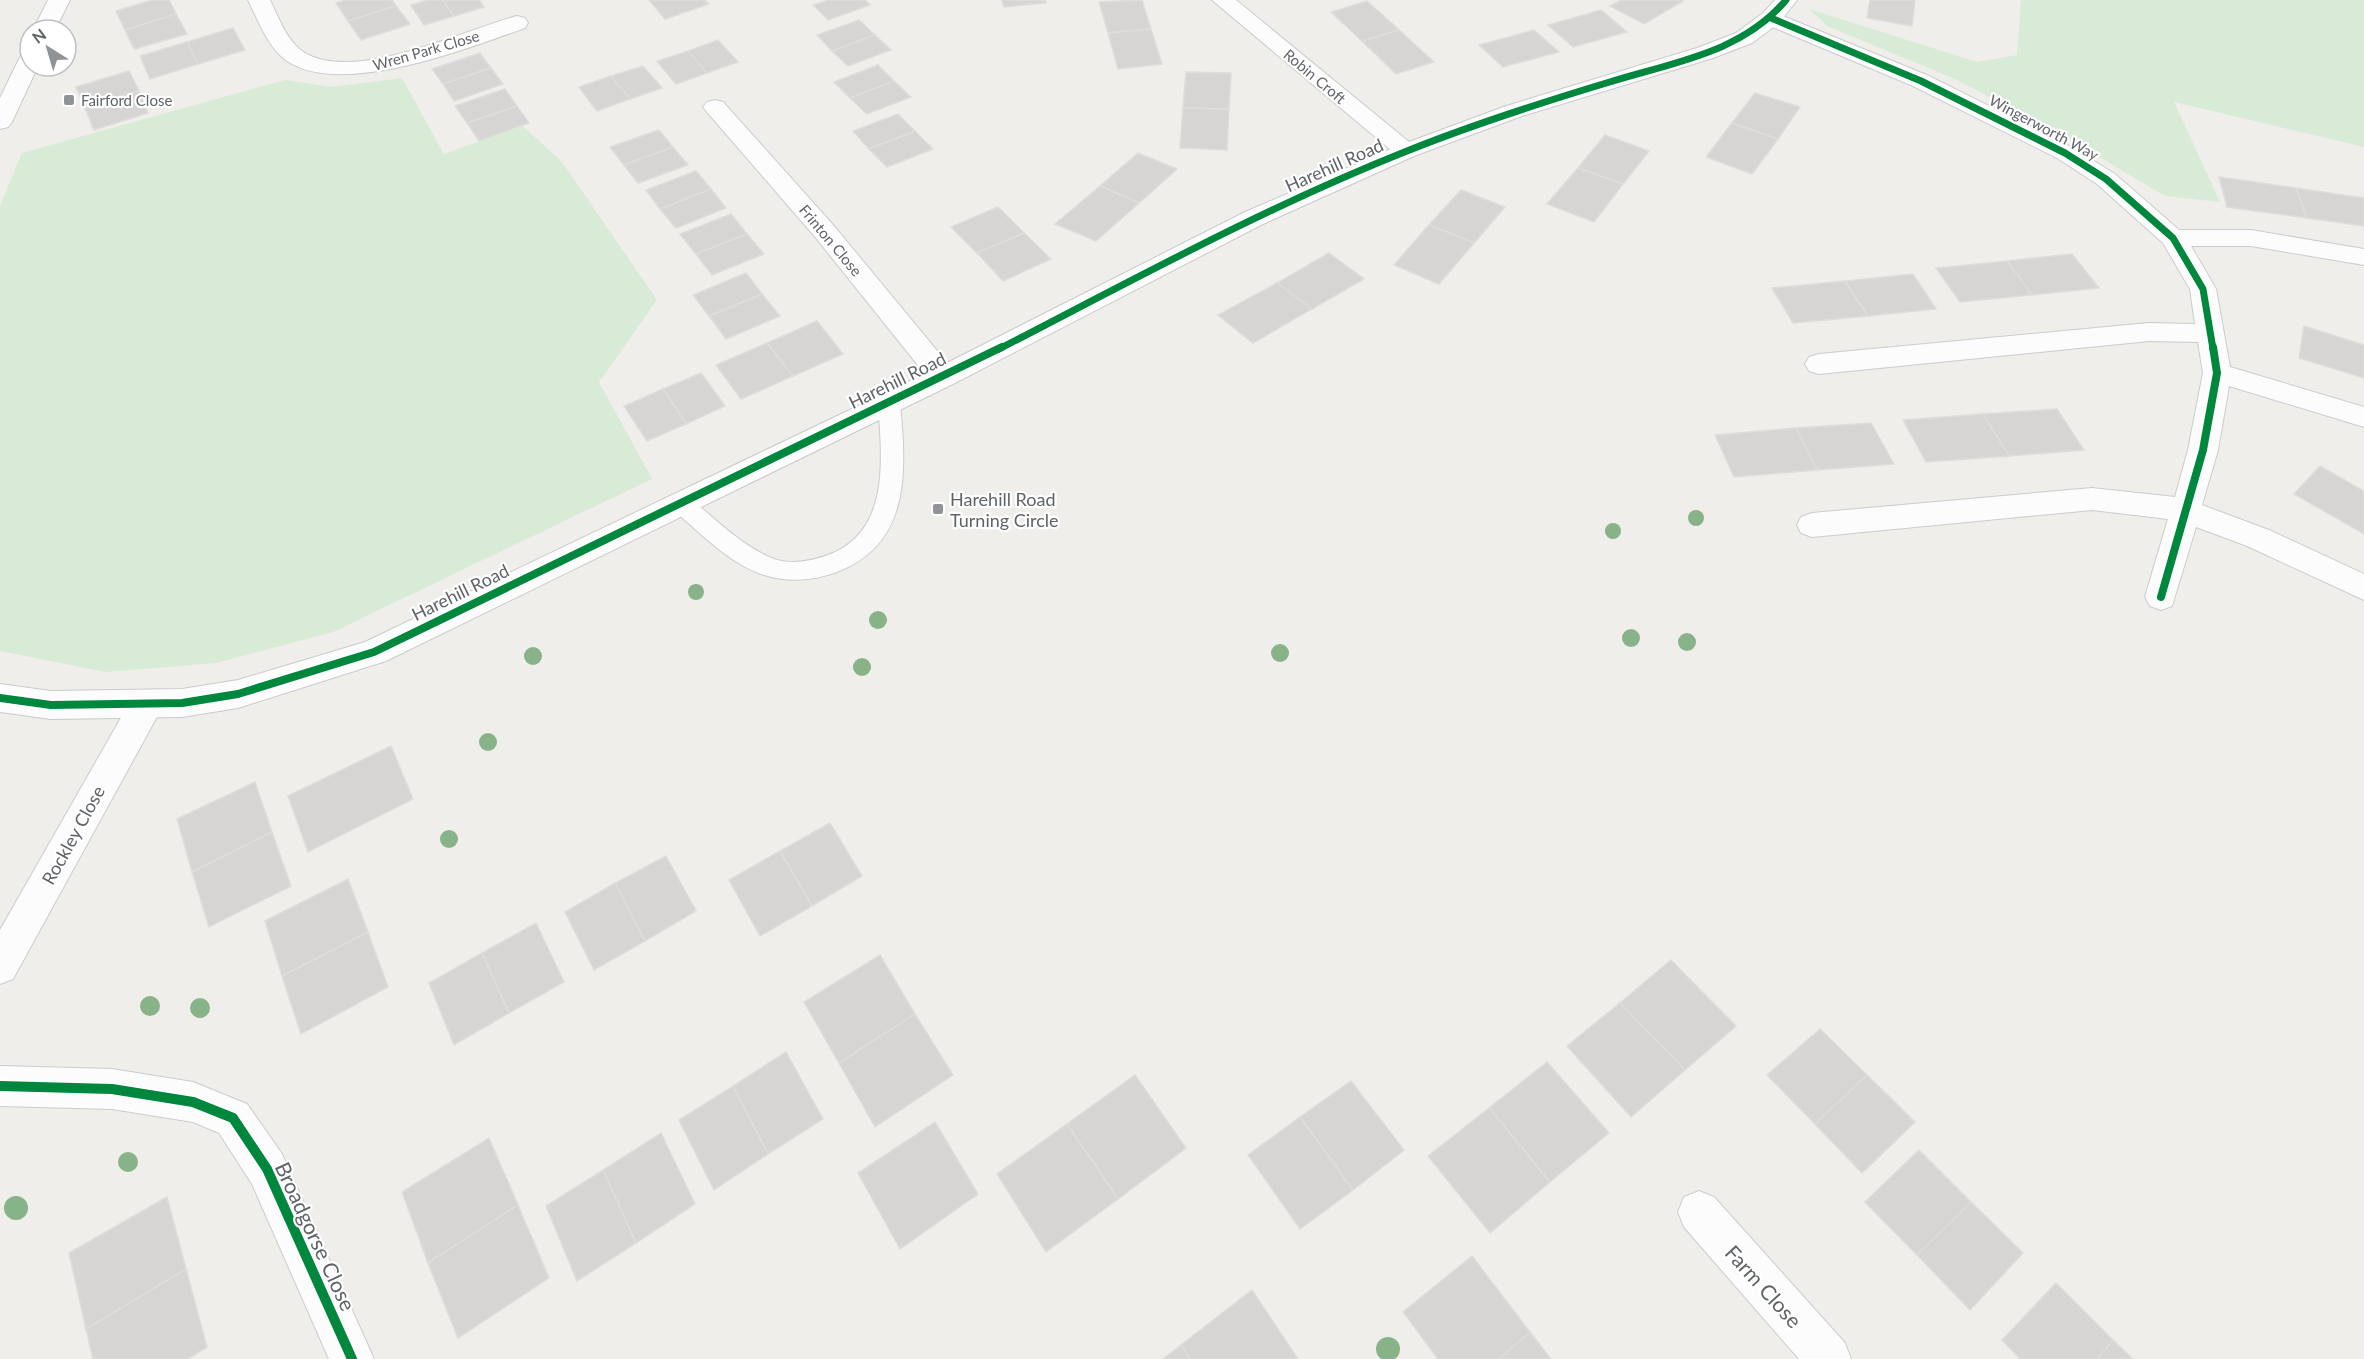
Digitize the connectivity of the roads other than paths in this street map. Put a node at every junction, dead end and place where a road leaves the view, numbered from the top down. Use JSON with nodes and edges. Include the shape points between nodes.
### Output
{"nodes":[{"id":1,"x":59,"y":0,"type":"edge"},
{"id":2,"x":259,"y":0,"type":"edge"},
{"id":3,"x":1223,"y":0,"type":"edge"},
{"id":4,"x":1778,"y":9,"type":"edge"},
{"id":5,"x":50,"y":18,"type":"edge"},
{"id":6,"x":517,"y":23,"type":"dead end"},
{"id":7,"x":21,"y":78,"type":"edge"},
{"id":8,"x":715,"y":107,"type":"dead end"},
{"id":9,"x":0,"y":120,"type":"edge"},
{"id":10,"x":1406,"y":151,"type":"junction"},
{"id":11,"x":2173,"y":238,"type":"junction"},
{"id":12,"x":2364,"y":257,"type":"edge"},
{"id":13,"x":2210,"y":333,"type":"junction"},
{"id":14,"x":1819,"y":364,"type":"dead end"},
{"id":15,"x":2217,"y":373,"type":"junction"},
{"id":16,"x":943,"y":377,"type":"junction"},
{"id":17,"x":889,"y":403,"type":"junction"},
{"id":18,"x":2364,"y":417,"type":"edge"},
{"id":19,"x":680,"y":503,"type":"junction"},
{"id":20,"x":2185,"y":510,"type":"junction"},
{"id":21,"x":1812,"y":525,"type":"dead end"},
{"id":22,"x":2364,"y":588,"type":"edge"},
{"id":23,"x":2161,"y":597,"type":"dead end"},
{"id":24,"x":0,"y":698,"type":"edge"},
{"id":25,"x":147,"y":705,"type":"junction"},
{"id":26,"x":0,"y":966,"type":"edge"},
{"id":27,"x":0,"y":1086,"type":"edge"},
{"id":28,"x":1698,"y":1212,"type":"dead end"},
{"id":29,"x":352,"y":1359,"type":"edge"},
{"id":30,"x":1829,"y":1359,"type":"edge"}],
"edges":[{"from":1,"to":5,"type":"street"},
{"from":2,"to":6,"type":"street","name":"Wren Park Close","via":[[285,48],[298,59],[329,67],[385,63]]},
{"from":3,"to":10,"type":"street","name":"Robin Croft"},
{"from":4,"to":10,"type":"street","name":"Harehill Road","via":[[1744,38],[1705,53],[1514,111]]},
{"from":4,"to":11,"type":"street","name":"Wingerworth Way","via":[[2065,153],[2106,179]]},
{"from":7,"to":9,"type":"street"},
{"from":8,"to":16,"type":"street","name":"Frinton Close","via":[[825,232]]},
{"from":10,"to":16,"type":"street","name":"Harehill Road","via":[[1254,218]]},
{"from":11,"to":12,"type":"street","via":[[2251,238]]},
{"from":11,"to":13,"type":"street","name":"Wingerworth Way","via":[[2203,289]]},
{"from":13,"to":14,"type":"street","via":[[2149,332]]},
{"from":13,"to":15,"type":"street","name":"Wingerworth Way"},
{"from":15,"to":18,"type":"street"},
{"from":15,"to":20,"type":"street","name":"Wingerworth Way","via":[[2203,450]]},
{"from":16,"to":17,"type":"street","name":"Harehill Road"},
{"from":17,"to":19,"type":"street","name":"Harehill Road"},
{"from":17,"to":19,"type":"lane","via":[[892,481],[888,506],[882,523],[864,547],[833,565],[798,573],[769,568]]},
{"from":19,"to":25,"type":"street","name":"Harehill Road","via":[[374,652],[238,694]]},
{"from":20,"to":21,"type":"street","via":[[2092,500]]},
{"from":20,"to":22,"type":"street","via":[[2258,538]]},
{"from":20,"to":23,"type":"street","name":"Wingerworth Way"},
{"from":24,"to":25,"type":"street","name":"Harehill Road","via":[[51,705]]},
{"from":25,"to":26,"type":"street","name":"Rockley Close"},
{"from":27,"to":29,"type":"street","name":"Broadgorse Close","via":[[112,1089],[193,1102],[232,1118],[267,1169]]},
{"from":28,"to":30,"type":"street","name":"Farm Close"}]}
